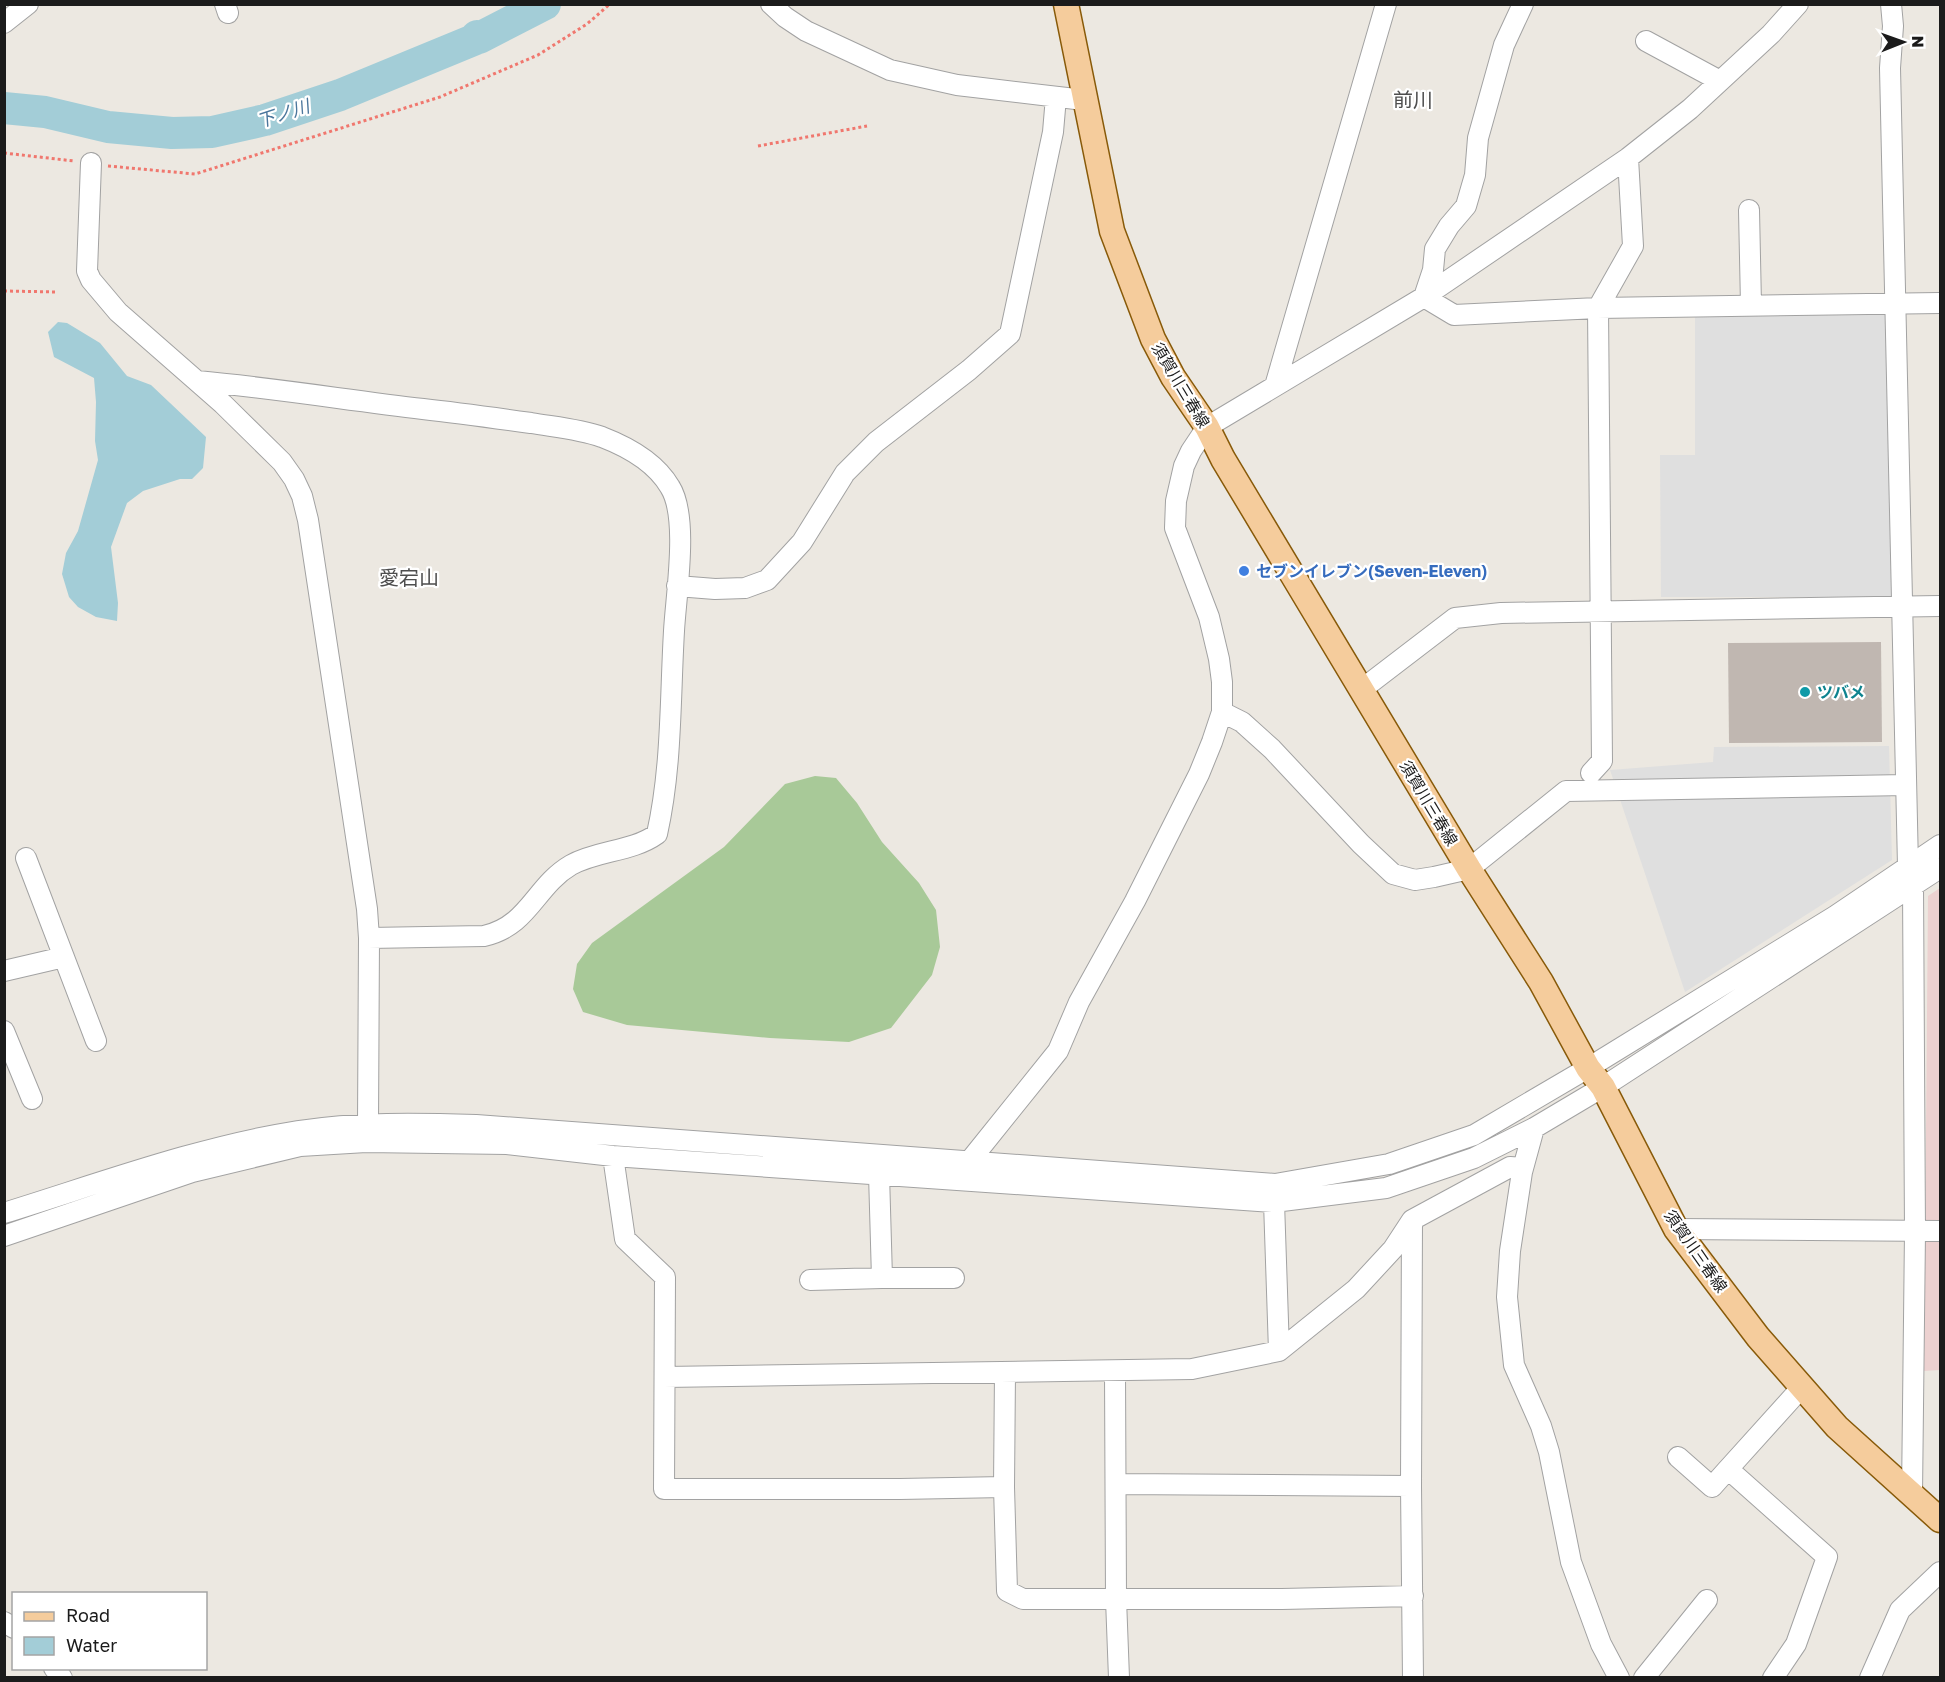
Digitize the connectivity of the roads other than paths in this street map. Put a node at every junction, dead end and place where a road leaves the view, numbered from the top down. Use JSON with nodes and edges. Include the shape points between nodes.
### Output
{"nodes":[{"id":1,"x":28,"y":4,"type":"edge"},
{"id":2,"x":771,"y":4,"type":"edge"},
{"id":3,"x":1066,"y":4,"type":"edge"},
{"id":4,"x":1386,"y":4,"type":"edge"},
{"id":5,"x":1523,"y":4,"type":"edge"},
{"id":6,"x":1798,"y":4,"type":"edge"},
{"id":7,"x":1891,"y":4,"type":"edge"},
{"id":8,"x":4,"y":23,"type":"edge"},
{"id":9,"x":1646,"y":41,"type":"dead end"},
{"id":10,"x":1720,"y":81,"type":"junction"},
{"id":11,"x":1056,"y":97,"type":"junction"},
{"id":12,"x":1084,"y":100,"type":"junction"},
{"id":13,"x":1628,"y":158,"type":"junction"},
{"id":14,"x":91,"y":163,"type":"road end"},
{"id":15,"x":1749,"y":210,"type":"dead end"},
{"id":16,"x":1424,"y":297,"type":"junction"},
{"id":17,"x":1941,"y":303,"type":"edge"},
{"id":18,"x":1895,"y":304,"type":"junction"},
{"id":19,"x":1751,"y":306,"type":"junction"},
{"id":20,"x":1598,"y":308,"type":"junction"},
{"id":21,"x":197,"y":381,"type":"junction"},
{"id":22,"x":1275,"y":386,"type":"junction"},
{"id":23,"x":1207,"y":427,"type":"junction"},
{"id":24,"x":677,"y":586,"type":"junction"},
{"id":25,"x":1941,"y":606,"type":"edge"},
{"id":26,"x":1902,"y":607,"type":"junction"},
{"id":27,"x":1599,"y":612,"type":"junction"},
{"id":28,"x":1361,"y":690,"type":"junction"},
{"id":29,"x":1222,"y":712,"type":"junction"},
{"id":30,"x":1591,"y":773,"type":"dead end"},
{"id":31,"x":1906,"y":785,"type":"junction"},
{"id":32,"x":1941,"y":844,"type":"edge"},
{"id":33,"x":26,"y":858,"type":"dead end"},
{"id":34,"x":1908,"y":866,"type":"junction"},
{"id":35,"x":1941,"y":868,"type":"edge"},
{"id":36,"x":1469,"y":869,"type":"junction"},
{"id":37,"x":1913,"y":886,"type":"junction"},
{"id":38,"x":369,"y":938,"type":"junction"},
{"id":39,"x":64,"y":957,"type":"junction"},
{"id":40,"x":4,"y":971,"type":"edge"},
{"id":41,"x":4,"y":1031,"type":"edge"},
{"id":42,"x":96,"y":1041,"type":"dead end"},
{"id":43,"x":1596,"y":1078,"type":"junction"},
{"id":44,"x":32,"y":1099,"type":"dead end"},
{"id":45,"x":368,"y":1124,"type":"junction"},
{"id":46,"x":1534,"y":1128,"type":"junction"},
{"id":47,"x":613,"y":1156,"type":"junction"},
{"id":48,"x":1523,"y":1168,"type":"junction"},
{"id":49,"x":965,"y":1171,"type":"junction"},
{"id":50,"x":879,"y":1174,"type":"junction"},
{"id":51,"x":1274,"y":1202,"type":"junction"},
{"id":52,"x":4,"y":1213,"type":"edge"},
{"id":53,"x":1412,"y":1220,"type":"junction"},
{"id":54,"x":1676,"y":1229,"type":"junction"},
{"id":55,"x":1941,"y":1231,"type":"edge"},
{"id":56,"x":1915,"y":1232,"type":"junction"},
{"id":57,"x":4,"y":1236,"type":"edge"},
{"id":58,"x":882,"y":1278,"type":"junction"},
{"id":59,"x":954,"y":1278,"type":"dead end"},
{"id":60,"x":810,"y":1280,"type":"dead end"},
{"id":61,"x":1279,"y":1351,"type":"junction"},
{"id":62,"x":1005,"y":1372,"type":"junction"},
{"id":63,"x":1115,"y":1372,"type":"junction"},
{"id":64,"x":665,"y":1377,"type":"junction"},
{"id":65,"x":1802,"y":1387,"type":"junction"},
{"id":66,"x":1678,"y":1457,"type":"dead end"},
{"id":67,"x":1728,"y":1469,"type":"junction"},
{"id":68,"x":1116,"y":1484,"type":"junction"},
{"id":69,"x":1411,"y":1486,"type":"junction"},
{"id":70,"x":1004,"y":1487,"type":"junction"},
{"id":71,"x":1912,"y":1495,"type":"junction"},
{"id":72,"x":1941,"y":1520,"type":"edge"},
{"id":73,"x":1941,"y":1572,"type":"edge"},
{"id":74,"x":1413,"y":1596,"type":"junction"},
{"id":75,"x":1116,"y":1599,"type":"junction"},
{"id":76,"x":1707,"y":1600,"type":"dead end"},
{"id":77,"x":1119,"y":1677,"type":"edge"},
{"id":78,"x":1413,"y":1677,"type":"edge"},
{"id":79,"x":1619,"y":1677,"type":"edge"},
{"id":80,"x":1644,"y":1677,"type":"edge"},
{"id":81,"x":1773,"y":1677,"type":"edge"},
{"id":82,"x":1870,"y":1677,"type":"edge"}],
"edges":[{"from":1,"to":8,"type":"street"},
{"from":2,"to":11,"type":"street","via":[[806,30],[890,70],[957,85]]},
{"from":3,"to":12,"type":"main road","name":"須賀川三春線"},
{"from":4,"to":22,"type":"street"},
{"from":5,"to":16,"type":"street","via":[[1495,76],[1478,138],[1466,206],[1435,249]]},
{"from":6,"to":10,"type":"street"},
{"from":7,"to":18,"type":"street"},
{"from":9,"to":10,"type":"street"},
{"from":10,"to":13,"type":"street"},
{"from":11,"to":12,"type":"street"},
{"from":11,"to":24,"type":"street","via":[[1053,132],[1010,334],[876,442],[845,473],[802,542],[766,580],[745,588]]},
{"from":12,"to":23,"type":"main road","name":"須賀川三春線","via":[[1112,231],[1136,295],[1173,377]]},
{"from":13,"to":16,"type":"street"},
{"from":13,"to":20,"type":"street","via":[[1633,246]]},
{"from":14,"to":21,"type":"street","via":[[87,271],[91,280],[118,312]]},
{"from":15,"to":19,"type":"street"},
{"from":16,"to":20,"type":"street","via":[[1454,315]]},
{"from":16,"to":22,"type":"street"},
{"from":17,"to":18,"type":"street"},
{"from":18,"to":19,"type":"street"},
{"from":18,"to":26,"type":"street"},
{"from":19,"to":20,"type":"street"},
{"from":20,"to":27,"type":"street"},
{"from":21,"to":24,"type":"street","via":[[464,414],[604,438],[644,459],[672,489],[679,514]]},
{"from":21,"to":38,"type":"street","via":[[282,462],[302,496]]},
{"from":22,"to":23,"type":"street"},
{"from":23,"to":28,"type":"main road","name":"須賀川三春線","via":[[1222,459]]},
{"from":23,"to":29,"type":"street","via":[[1184,466],[1175,528],[1209,617],[1222,682]]},
{"from":24,"to":38,"type":"street","via":[[666,791],[657,834],[638,845],[573,864],[517,921],[497,933]]},
{"from":25,"to":26,"type":"street"},
{"from":26,"to":27,"type":"street"},
{"from":26,"to":31,"type":"street"},
{"from":27,"to":28,"type":"street","via":[[1501,613],[1455,618]]},
{"from":27,"to":30,"type":"street","via":[[1602,761]]},
{"from":28,"to":36,"type":"main road","name":"須賀川三春線"},
{"from":29,"to":36,"type":"street","via":[[1242,722],[1272,749],[1394,874],[1415,880]]},
{"from":29,"to":49,"type":"street","via":[[1199,774],[1136,901],[1079,1002],[1058,1051]]},
{"from":31,"to":34,"type":"street"},
{"from":31,"to":36,"type":"street","via":[[1566,791]]},
{"from":32,"to":34,"type":"street"},
{"from":33,"to":39,"type":"street"},
{"from":34,"to":37,"type":"street"},
{"from":34,"to":43,"type":"street"},
{"from":35,"to":37,"type":"street"},
{"from":36,"to":43,"type":"main road","name":"須賀川三春線"},
{"from":37,"to":43,"type":"street"},
{"from":37,"to":56,"type":"street"},
{"from":38,"to":45,"type":"street"},
{"from":39,"to":40,"type":"street"},
{"from":39,"to":42,"type":"street"},
{"from":41,"to":44,"type":"street"},
{"from":43,"to":46,"type":"street"},
{"from":43,"to":49,"type":"street","via":[[1474,1135],[1389,1164],[1275,1184]]},
{"from":43,"to":54,"type":"main road","name":"須賀川三春線"},
{"from":45,"to":49,"type":"street","via":[[476,1125]]},
{"from":45,"to":52,"type":"street","via":[[298,1131],[188,1156]]},
{"from":46,"to":48,"type":"street"},
{"from":46,"to":51,"type":"street","via":[[1474,1158],[1386,1188]]},
{"from":47,"to":50,"type":"street"},
{"from":47,"to":57,"type":"street","via":[[507,1144],[300,1146],[192,1173]]},
{"from":47,"to":64,"type":"street","via":[[625,1239],[665,1277]]},
{"from":48,"to":53,"type":"street","via":[[1510,1167]]},
{"from":48,"to":79,"type":"street","via":[[1510,1251],[1508,1297],[1514,1365],[1549,1452],[1571,1562],[1600,1644]]},
{"from":49,"to":50,"type":"street"},
{"from":49,"to":51,"type":"street"},
{"from":50,"to":58,"type":"street"},
{"from":51,"to":61,"type":"street"},
{"from":53,"to":61,"type":"street","via":[[1393,1249],[1356,1289]]},
{"from":53,"to":69,"type":"street"},
{"from":54,"to":56,"type":"street"},
{"from":54,"to":65,"type":"main road","name":"須賀川三春線","via":[[1758,1337]]},
{"from":55,"to":56,"type":"street"},
{"from":56,"to":71,"type":"street"},
{"from":58,"to":59,"type":"street"},
{"from":58,"to":60,"type":"street"},
{"from":61,"to":63,"type":"street","via":[[1192,1369]]},
{"from":62,"to":63,"type":"street"},
{"from":62,"to":64,"type":"street"},
{"from":62,"to":70,"type":"street"},
{"from":63,"to":68,"type":"street"},
{"from":64,"to":70,"type":"street","via":[[664,1489]]},
{"from":65,"to":67,"type":"street"},
{"from":65,"to":71,"type":"main road","name":"須賀川三春線","via":[[1837,1427]]},
{"from":66,"to":67,"type":"street","via":[[1712,1487]]},
{"from":67,"to":81,"type":"street","via":[[1827,1557],[1796,1644]]},
{"from":68,"to":69,"type":"street"},
{"from":68,"to":75,"type":"street"},
{"from":69,"to":74,"type":"street"},
{"from":70,"to":75,"type":"street","via":[[1007,1591],[1023,1599]]},
{"from":71,"to":72,"type":"main road","name":"須賀川三春線"},
{"from":73,"to":82,"type":"street","via":[[1900,1610]]},
{"from":74,"to":75,"type":"street"},
{"from":74,"to":78,"type":"street"},
{"from":75,"to":77,"type":"street"},
{"from":76,"to":80,"type":"street"}]}
